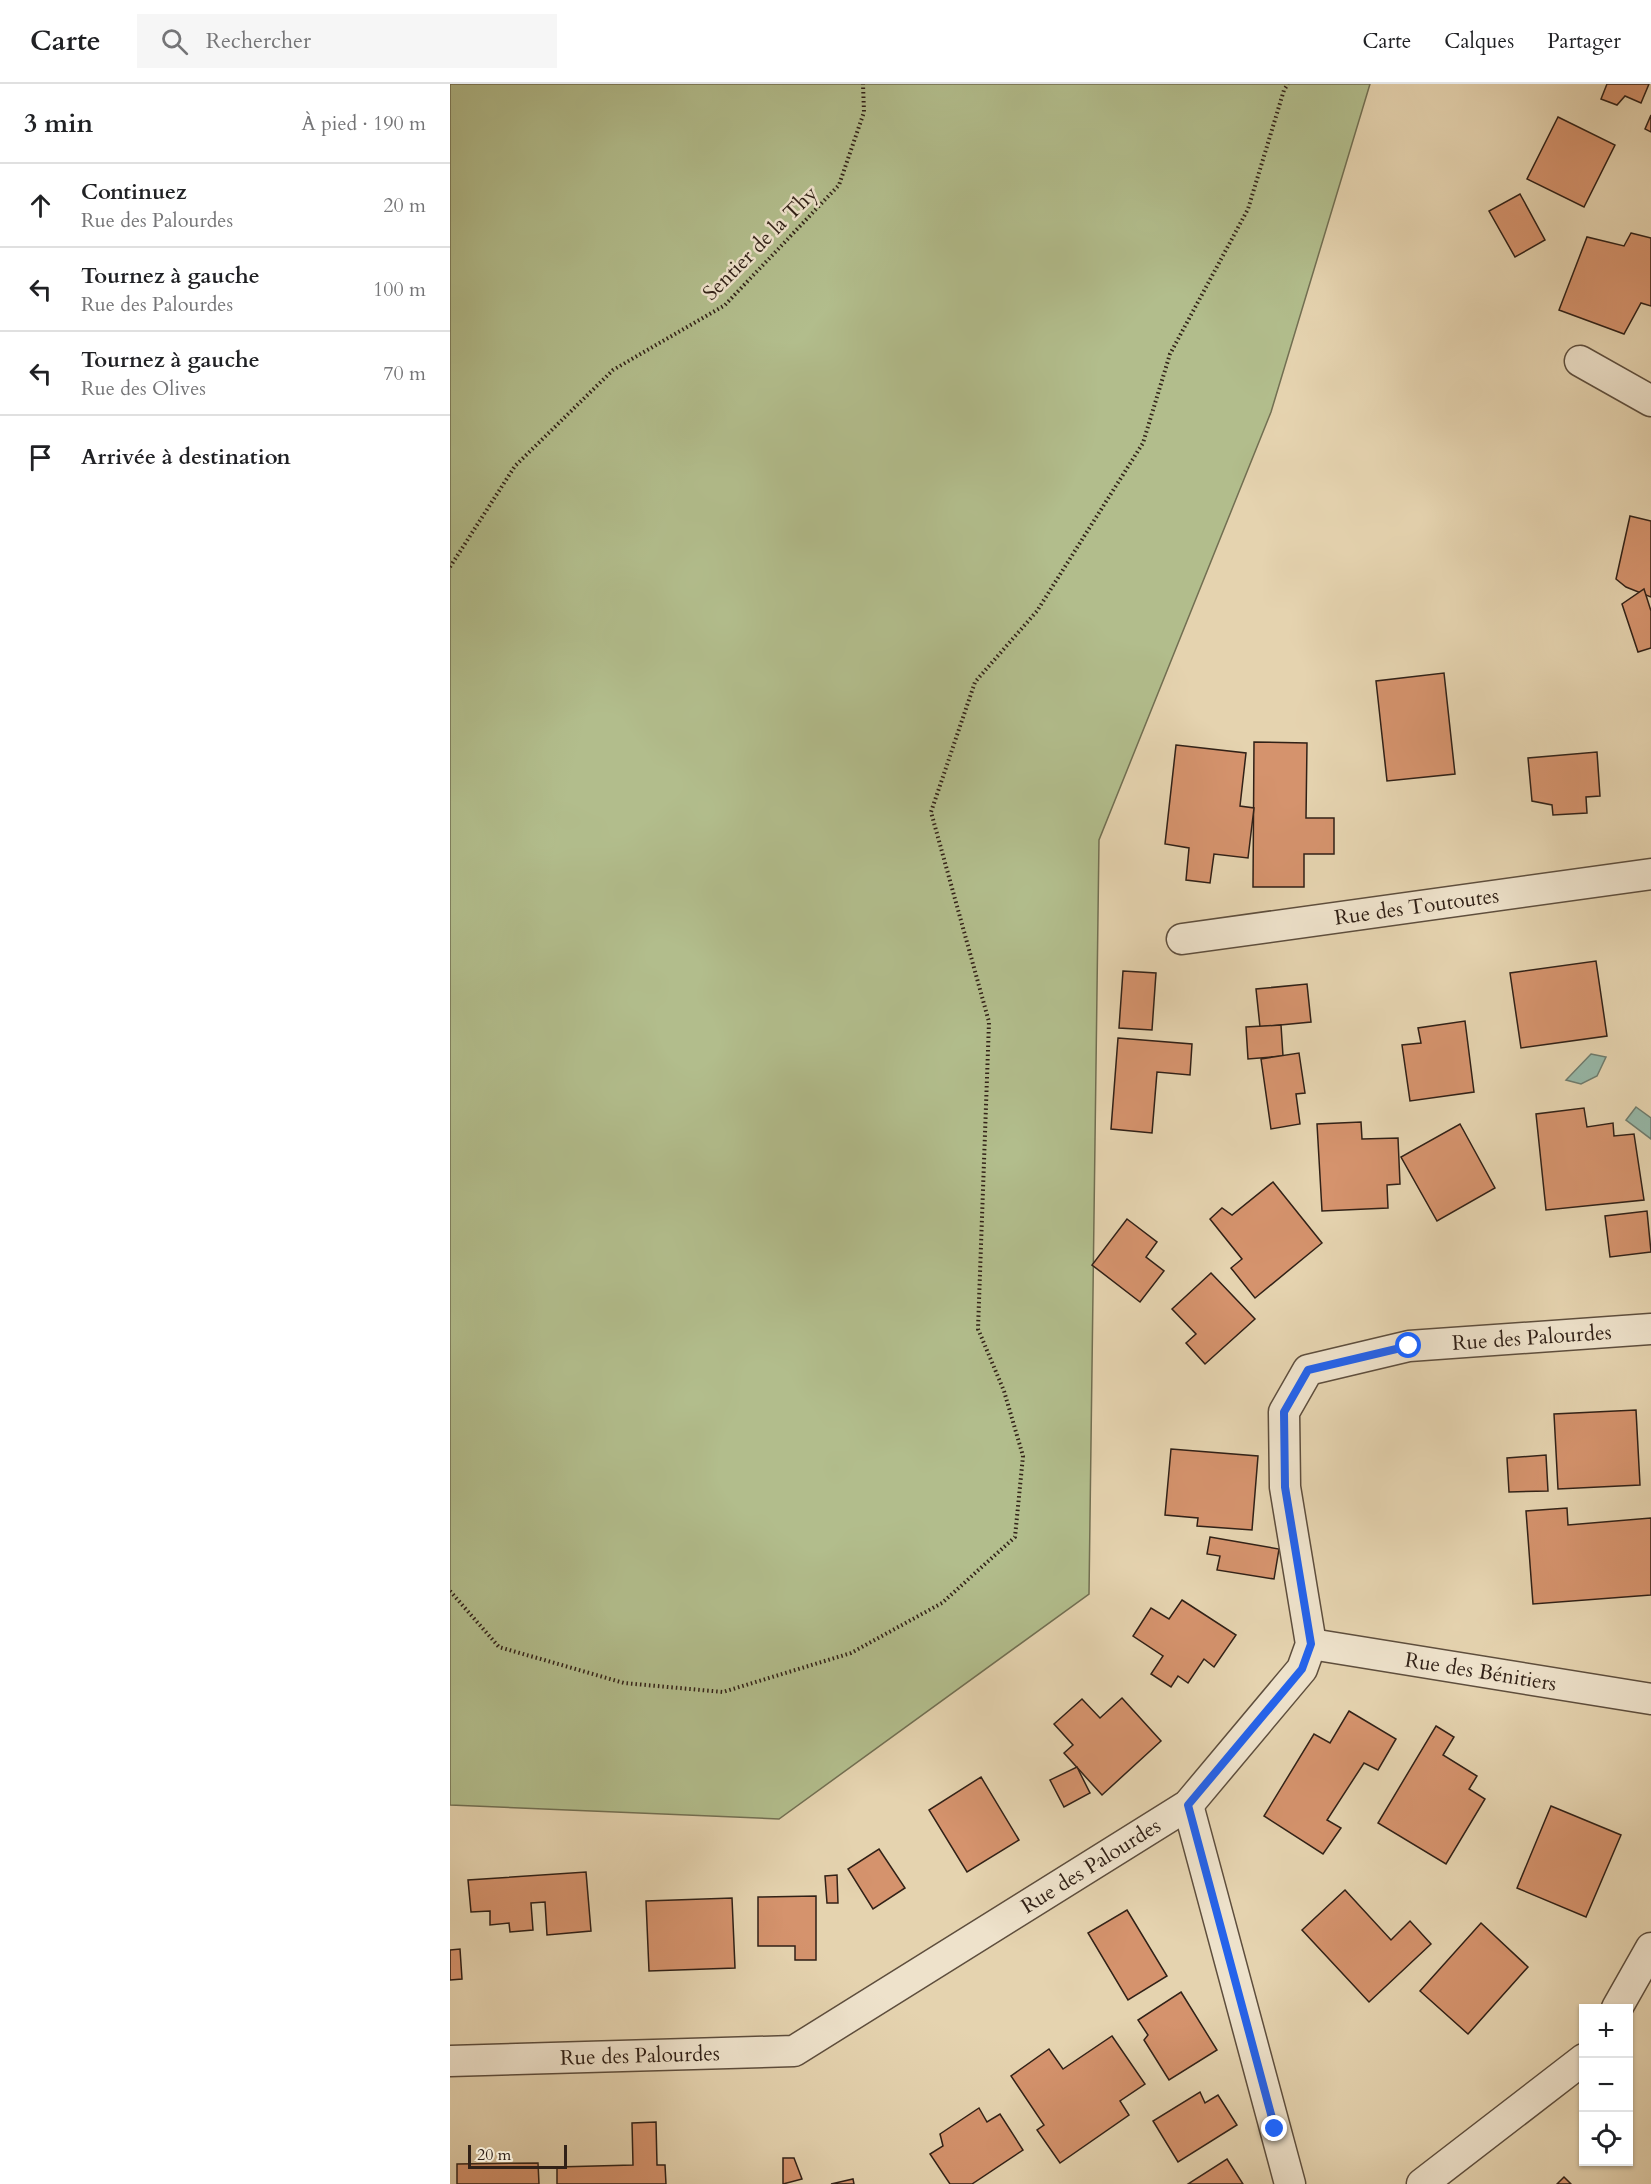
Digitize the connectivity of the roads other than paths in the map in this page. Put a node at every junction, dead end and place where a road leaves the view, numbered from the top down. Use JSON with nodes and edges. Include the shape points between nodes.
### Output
{"nodes":[{"id":1,"x":1580,"y":361,"type":"dead end"},
{"id":2,"x":1651,"y":400,"type":"edge"},
{"id":3,"x":1651,"y":874,"type":"edge"},
{"id":4,"x":1182,"y":939,"type":"dead end"},
{"id":5,"x":1651,"y":1329,"type":"edge"},
{"id":6,"x":1311,"y":1644,"type":"junction"},
{"id":7,"x":1651,"y":1699,"type":"edge"},
{"id":8,"x":1188,"y":1805,"type":"junction"},
{"id":9,"x":1651,"y":1948,"type":"edge"},
{"id":10,"x":1619,"y":2004,"type":"edge"},
{"id":11,"x":450,"y":2061,"type":"edge"},
{"id":12,"x":1579,"y":2062,"type":"edge"},
{"id":13,"x":1290,"y":2184,"type":"edge"},
{"id":14,"x":1422,"y":2184,"type":"edge"}],
"edges":[{"from":1,"to":2,"type":"street"},
{"from":3,"to":4,"type":"street","name":"Rue des Toutoutes"},
{"from":5,"to":6,"type":"street","name":"Rue des Palourdes","via":[[1409,1346],[1308,1370],[1284,1412],[1285,1487]]},
{"from":6,"to":7,"type":"street","name":"Rue des Bénitiers"},
{"from":6,"to":8,"type":"street","name":"Rue des Palourdes","via":[[1302,1669]]},
{"from":8,"to":11,"type":"street","name":"Rue des Palourdes","via":[[794,2051]]},
{"from":8,"to":13,"type":"street"},
{"from":9,"to":10,"type":"street"},
{"from":12,"to":14,"type":"street"}]}
